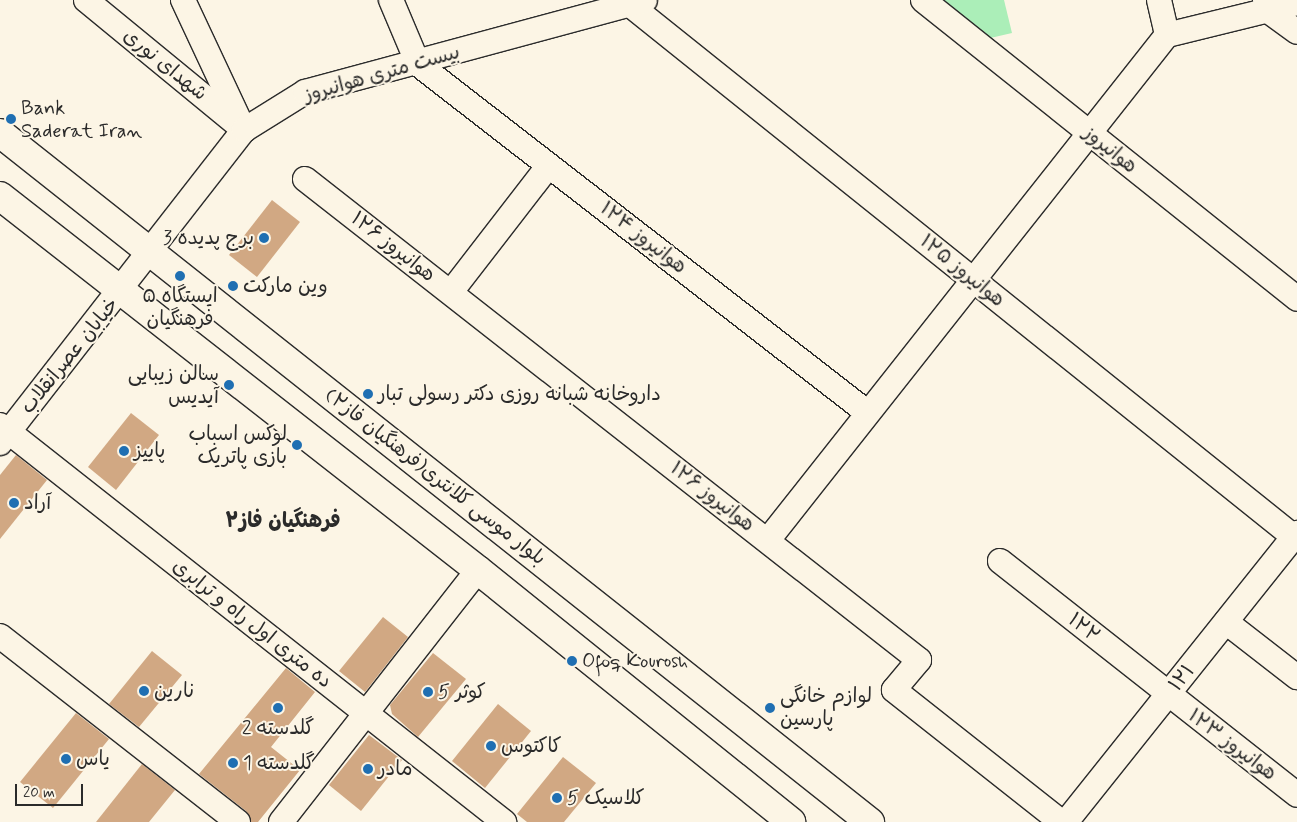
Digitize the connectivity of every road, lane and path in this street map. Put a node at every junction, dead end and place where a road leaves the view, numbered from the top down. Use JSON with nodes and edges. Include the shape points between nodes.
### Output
{"nodes":[{"id":1,"x":86,"y":0,"type":"edge"},
{"id":2,"x":183,"y":0,"type":"edge"},
{"id":3,"x":391,"y":0,"type":"edge"},
{"id":4,"x":923,"y":0,"type":"edge"},
{"id":5,"x":1160,"y":0,"type":"edge"},
{"id":6,"x":637,"y":2,"type":"edge"},
{"id":7,"x":1297,"y":3,"type":"edge"},
{"id":8,"x":1266,"y":5,"type":"edge"},
{"id":9,"x":583,"y":8,"type":"edge"},
{"id":10,"x":1297,"y":32,"type":"edge"},
{"id":11,"x":1167,"y":35,"type":"junction"},
{"id":12,"x":418,"y":64,"type":"junction"},
{"id":13,"x":244,"y":130,"type":"junction"},
{"id":14,"x":0,"y":133,"type":"edge"},
{"id":15,"x":1089,"y":133,"type":"junction"},
{"id":16,"x":549,"y":165,"type":"junction"},
{"id":17,"x":306,"y":179,"type":"dead end"},
{"id":18,"x":0,"y":196,"type":"edge"},
{"id":19,"x":151,"y":252,"type":"junction"},
{"id":20,"x":973,"y":280,"type":"junction"},
{"id":21,"x":120,"y":292,"type":"junction"},
{"id":22,"x":451,"y":292,"type":"junction"},
{"id":23,"x":1297,"y":299,"type":"edge"},
{"id":24,"x":868,"y":413,"type":"junction"},
{"id":25,"x":3,"y":433,"type":"edge"},
{"id":26,"x":1296,"y":535,"type":"edge"},
{"id":27,"x":768,"y":540,"type":"junction"},
{"id":28,"x":1000,"y":561,"type":"dead end"},
{"id":29,"x":478,"y":570,"type":"junction"},
{"id":30,"x":1226,"y":622,"type":"junction"},
{"id":31,"x":0,"y":636,"type":"edge"},
{"id":32,"x":1297,"y":677,"type":"edge"},
{"id":33,"x":1167,"y":696,"type":"junction"},
{"id":34,"x":366,"y":714,"type":"junction"},
{"id":35,"x":1297,"y":795,"type":"edge"},
{"id":36,"x":238,"y":822,"type":"edge"},
{"id":37,"x":281,"y":822,"type":"edge"},
{"id":38,"x":504,"y":822,"type":"edge"},
{"id":39,"x":790,"y":822,"type":"edge"},
{"id":40,"x":870,"y":822,"type":"edge"},
{"id":41,"x":1061,"y":822,"type":"edge"},
{"id":42,"x":1066,"y":822,"type":"edge"}],
"edges":[{"from":1,"to":13,"type":"street","name":"شهدای نوری"},
{"from":2,"to":13,"type":"street"},
{"from":3,"to":12,"type":"street"},
{"from":4,"to":15,"type":"street","name":"هوانیروز"},
{"from":5,"to":11,"type":"street"},
{"from":6,"to":9,"type":"street","name":"بیست متری هوانیروز"},
{"from":6,"to":20,"type":"street","name":"هوانیروز ۱۲۵"},
{"from":7,"to":8,"type":"street"},
{"from":8,"to":10,"type":"street"},
{"from":8,"to":11,"type":"street"},
{"from":9,"to":12,"type":"street","name":"بیست متری هوانیروز"},
{"from":11,"to":15,"type":"street"},
{"from":12,"to":13,"type":"street","name":"بیست متری هوانیروز","via":[[305,92]]},
{"from":12,"to":16,"type":"street","name":"هوانیروز ۱۲۴"},
{"from":13,"to":19,"type":"street","name":"بیست متری هوانیروز"},
{"from":14,"to":19,"type":"main road","name":"بلوار موسی کلانتری(فرهنگیان فاز۲)"},
{"from":15,"to":20,"type":"street"},
{"from":15,"to":23,"type":"street","name":"هوانیروز"},
{"from":16,"to":22,"type":"street"},
{"from":16,"to":24,"type":"street","name":"هوانیروز ۱۲۴"},
{"from":17,"to":22,"type":"street","name":"هوانیروز ۱۲۶"},
{"from":18,"to":21,"type":"main road"},
{"from":19,"to":21,"type":"street","name":"خیابان عصرانقلاب"},
{"from":19,"to":40,"type":"main road","name":"بلوار موسی کلانتری(فرهنگیان فاز۲)"},
{"from":20,"to":24,"type":"street"},
{"from":20,"to":26,"type":"street","name":"هوانیروز ۱۲۵"},
{"from":21,"to":25,"type":"street","name":"خیابان عصرانقلاب"},
{"from":21,"to":29,"type":"main road"},
{"from":22,"to":27,"type":"street","name":"هوانیروز ۱۲۶"},
{"from":24,"to":27,"type":"street"},
{"from":25,"to":34,"type":"street","name":"ده متری اول راه و ترابری"},
{"from":26,"to":30,"type":"street","name":"۱۲۱"},
{"from":27,"to":41,"type":"street","name":"هوانیروز ۱۲۶","via":[[919,660],[894,690]]},
{"from":28,"to":33,"type":"street","name":"۱۲۲"},
{"from":29,"to":34,"type":"street"},
{"from":29,"to":39,"type":"main road"},
{"from":30,"to":32,"type":"street"},
{"from":30,"to":33,"type":"street","name":"۱۲۱"},
{"from":31,"to":36,"type":"street"},
{"from":33,"to":35,"type":"street","name":"۱۲۳ هوانیروز"},
{"from":33,"to":42,"type":"street","name":"۱۲۱"},
{"from":34,"to":37,"type":"street"},
{"from":34,"to":38,"type":"street","name":"ده متری اول راه و ترابری"}]}
